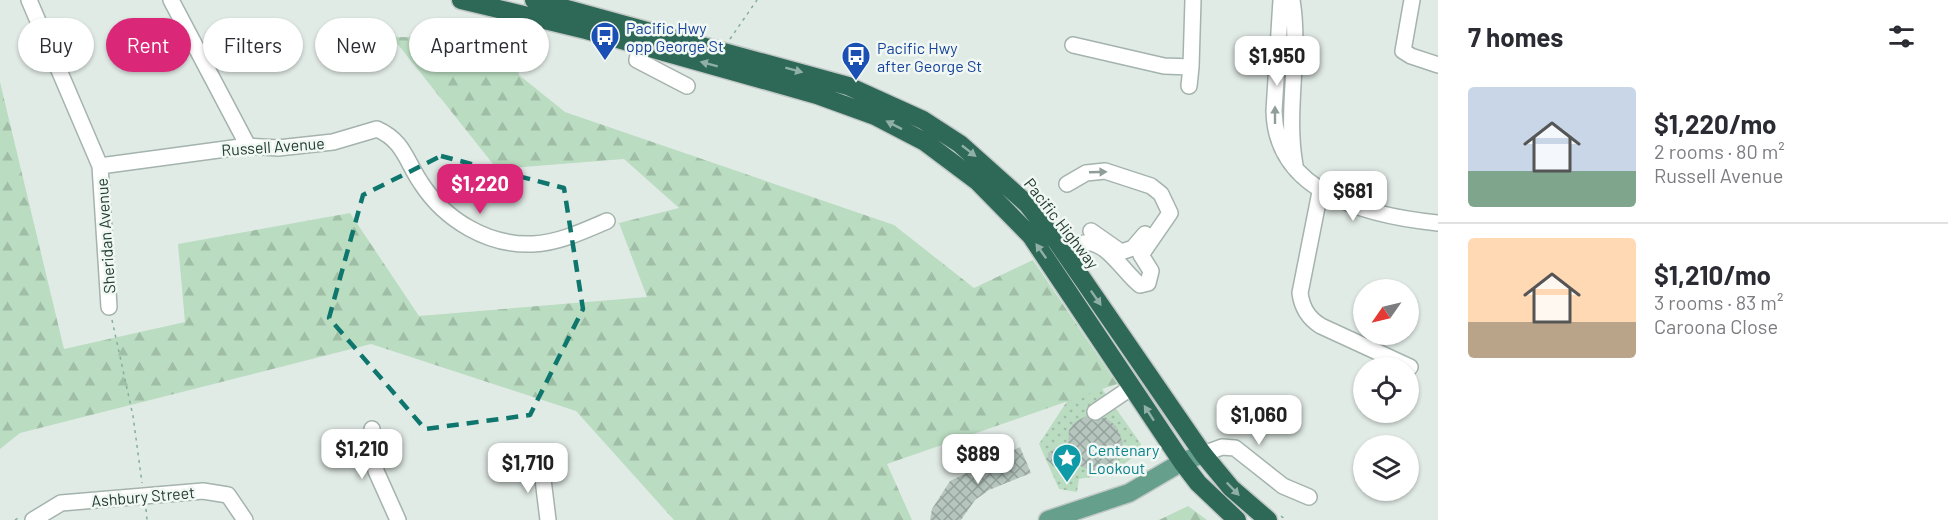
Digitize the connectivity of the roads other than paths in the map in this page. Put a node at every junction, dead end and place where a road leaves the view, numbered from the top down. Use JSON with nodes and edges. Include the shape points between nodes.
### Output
{"nodes":[{"id":1,"x":29,"y":0,"type":"edge"},
{"id":2,"x":171,"y":0,"type":"edge"},
{"id":3,"x":461,"y":0,"type":"edge"},
{"id":4,"x":534,"y":0,"type":"edge"},
{"id":5,"x":1193,"y":0,"type":"edge"},
{"id":6,"x":1281,"y":0,"type":"edge"},
{"id":7,"x":1292,"y":0,"type":"edge"},
{"id":8,"x":1412,"y":0,"type":"edge"},
{"id":9,"x":640,"y":45,"type":"junction"},
{"id":10,"x":1073,"y":45,"type":"dead end"},
{"id":11,"x":1438,"y":65,"type":"edge"},
{"id":12,"x":1191,"y":67,"type":"junction"},
{"id":13,"x":687,"y":86,"type":"dead end"},
{"id":14,"x":1189,"y":86,"type":"dead end"},
{"id":15,"x":248,"y":146,"type":"junction"},
{"id":16,"x":100,"y":165,"type":"junction"},
{"id":17,"x":1295,"y":168,"type":"junction"},
{"id":18,"x":1131,"y":180,"type":"junction"},
{"id":19,"x":1067,"y":184,"type":"dead end"},
{"id":20,"x":1320,"y":192,"type":"junction"},
{"id":21,"x":607,"y":221,"type":"dead end"},
{"id":22,"x":1438,"y":223,"type":"edge"},
{"id":23,"x":110,"y":307,"type":"road end"},
{"id":24,"x":1388,"y":357,"type":"edge"},
{"id":25,"x":1132,"y":387,"type":"junction"},
{"id":26,"x":1095,"y":412,"type":"dead end"},
{"id":27,"x":372,"y":429,"type":"dead end"},
{"id":28,"x":1203,"y":454,"type":"junction"},
{"id":29,"x":1182,"y":462,"type":"junction"},
{"id":30,"x":541,"y":463,"type":"dead end"},
{"id":31,"x":1309,"y":496,"type":"dead end"},
{"id":32,"x":33,"y":520,"type":"edge"},
{"id":33,"x":245,"y":520,"type":"edge"},
{"id":34,"x":398,"y":520,"type":"edge"},
{"id":35,"x":548,"y":520,"type":"edge"},
{"id":36,"x":1048,"y":520,"type":"edge"},
{"id":37,"x":1237,"y":520,"type":"edge"},
{"id":38,"x":1268,"y":520,"type":"edge"}],
"edges":[{"from":1,"to":16,"type":"street","name":"Sheridan Avenue"},
{"from":2,"to":15,"type":"street"},
{"from":3,"to":9,"type":"highway","name":"Pacific Highway"},
{"from":4,"to":28,"type":"highway","name":"Pacific Highway","one_way":true,"via":[[809,74],[886,101],[923,120],[983,163],[1027,204]]},
{"from":5,"to":12,"type":"street"},
{"from":17,"to":6,"type":"street","one_way":true,"via":[[1280,147],[1275,129]]},
{"from":7,"to":17,"type":"street","via":[[1296,35],[1292,146]]},
{"from":8,"to":11,"type":"street","via":[[1403,51]]},
{"from":9,"to":13,"type":"street","via":[[638,60]]},
{"from":25,"to":9,"type":"highway","name":"Pacific Highway","one_way":true,"via":[[1030,236],[1003,206],[950,160],[898,127],[846,104]]},
{"from":10,"to":12,"type":"street"},
{"from":12,"to":14,"type":"street"},
{"from":15,"to":16,"type":"street","name":"Russell Avenue"},
{"from":15,"to":21,"type":"street","name":"Russell Avenue","via":[[278,148],[333,142],[376,129],[401,144],[438,207],[466,228],[495,239],[532,244],[574,235]]},
{"from":16,"to":23,"type":"street","name":"Sheridan Avenue"},
{"from":17,"to":20,"type":"street"},
{"from":18,"to":18,"type":"street","via":[[1160,207],[1160,213],[1133,248],[1121,252],[1088,237],[1140,285],[1148,283],[1151,271],[1141,255],[1170,213],[1161,194],[1151,186]]},
{"from":19,"to":18,"type":"street","one_way":true,"via":[[1086,173],[1105,171]]},
{"from":20,"to":22,"type":"street","via":[[1402,218]]},
{"from":20,"to":24,"type":"street","via":[[1299,293],[1302,304],[1321,326]]},
{"from":25,"to":26,"type":"street"},
{"from":29,"to":25,"type":"highway","name":"Pacific Highway","one_way":true},
{"from":27,"to":34,"type":"street","via":[[376,471]]},
{"from":28,"to":29,"type":"main road"},
{"from":28,"to":31,"type":"street","via":[[1222,447],[1235,448],[1283,486]]},
{"from":28,"to":38,"type":"highway","name":"Pacific Highway","one_way":true,"via":[[1231,488]]},
{"from":29,"to":36,"type":"main road","via":[[1129,493]]},
{"from":29,"to":37,"type":"highway","name":"Pacific Highway"},
{"from":30,"to":35,"type":"street"},
{"from":32,"to":33,"type":"street","name":"Ashbury Street","via":[[61,503],[203,491],[228,495]]}]}
